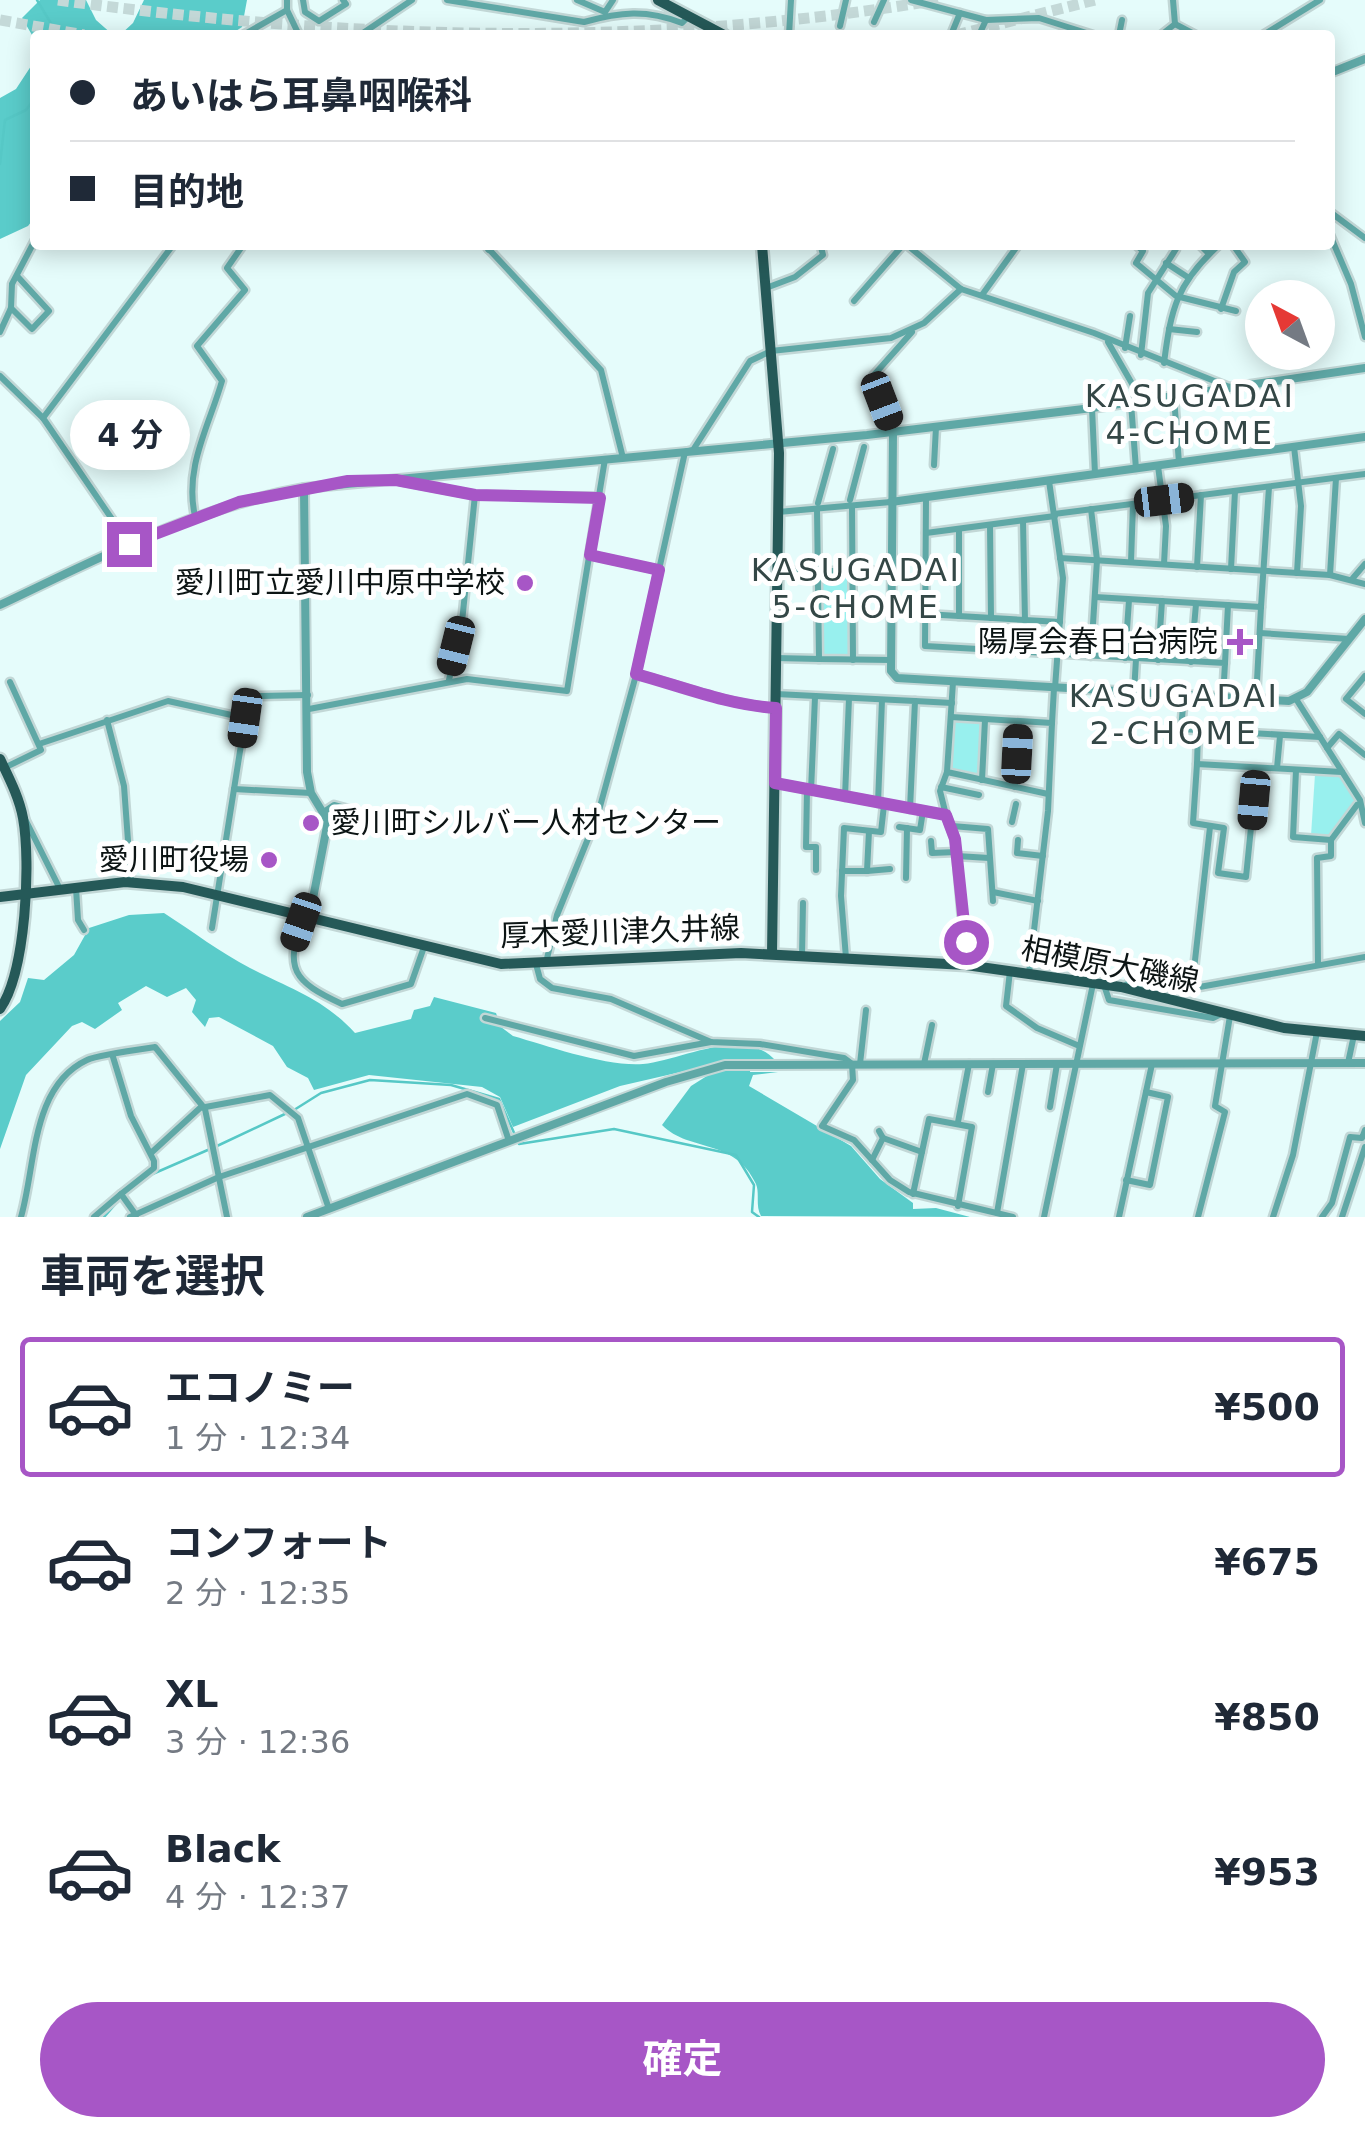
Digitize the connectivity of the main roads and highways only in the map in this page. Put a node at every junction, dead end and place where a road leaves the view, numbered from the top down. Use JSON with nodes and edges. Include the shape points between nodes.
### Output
{"nodes":[{"id":1,"x":658,"y":0,"type":"edge"},
{"id":2,"x":671,"y":3,"type":"edge"},
{"id":3,"x":714,"y":30,"type":"edge"},
{"id":4,"x":762,"y":250,"type":"edge"},
{"id":5,"x":2,"y":764,"type":"edge"},
{"id":6,"x":24,"y":894,"type":"junction"},
{"id":7,"x":0,"y":897,"type":"edge"},
{"id":8,"x":772,"y":954,"type":"junction"},
{"id":9,"x":0,"y":1009,"type":"edge"},
{"id":10,"x":1359,"y":1036,"type":"edge"}],
"edges":[{"from":1,"to":2,"type":"main road"},
{"from":2,"to":3,"type":"main road"},
{"from":4,"to":8,"type":"main road","via":[[779,444]]},
{"from":5,"to":6,"type":"main road","via":[[23,815]]},
{"from":6,"to":7,"type":"main road","name":"厚木愛川津久井線"},
{"from":6,"to":8,"type":"main road","name":"厚木愛川津久井線","via":[[131,882],[220,894],[501,964]]},
{"from":6,"to":9,"type":"main road","via":[[20,962]]},
{"from":8,"to":10,"type":"main road","name":"相模原大磯線","via":[[1010,970]]}]}
